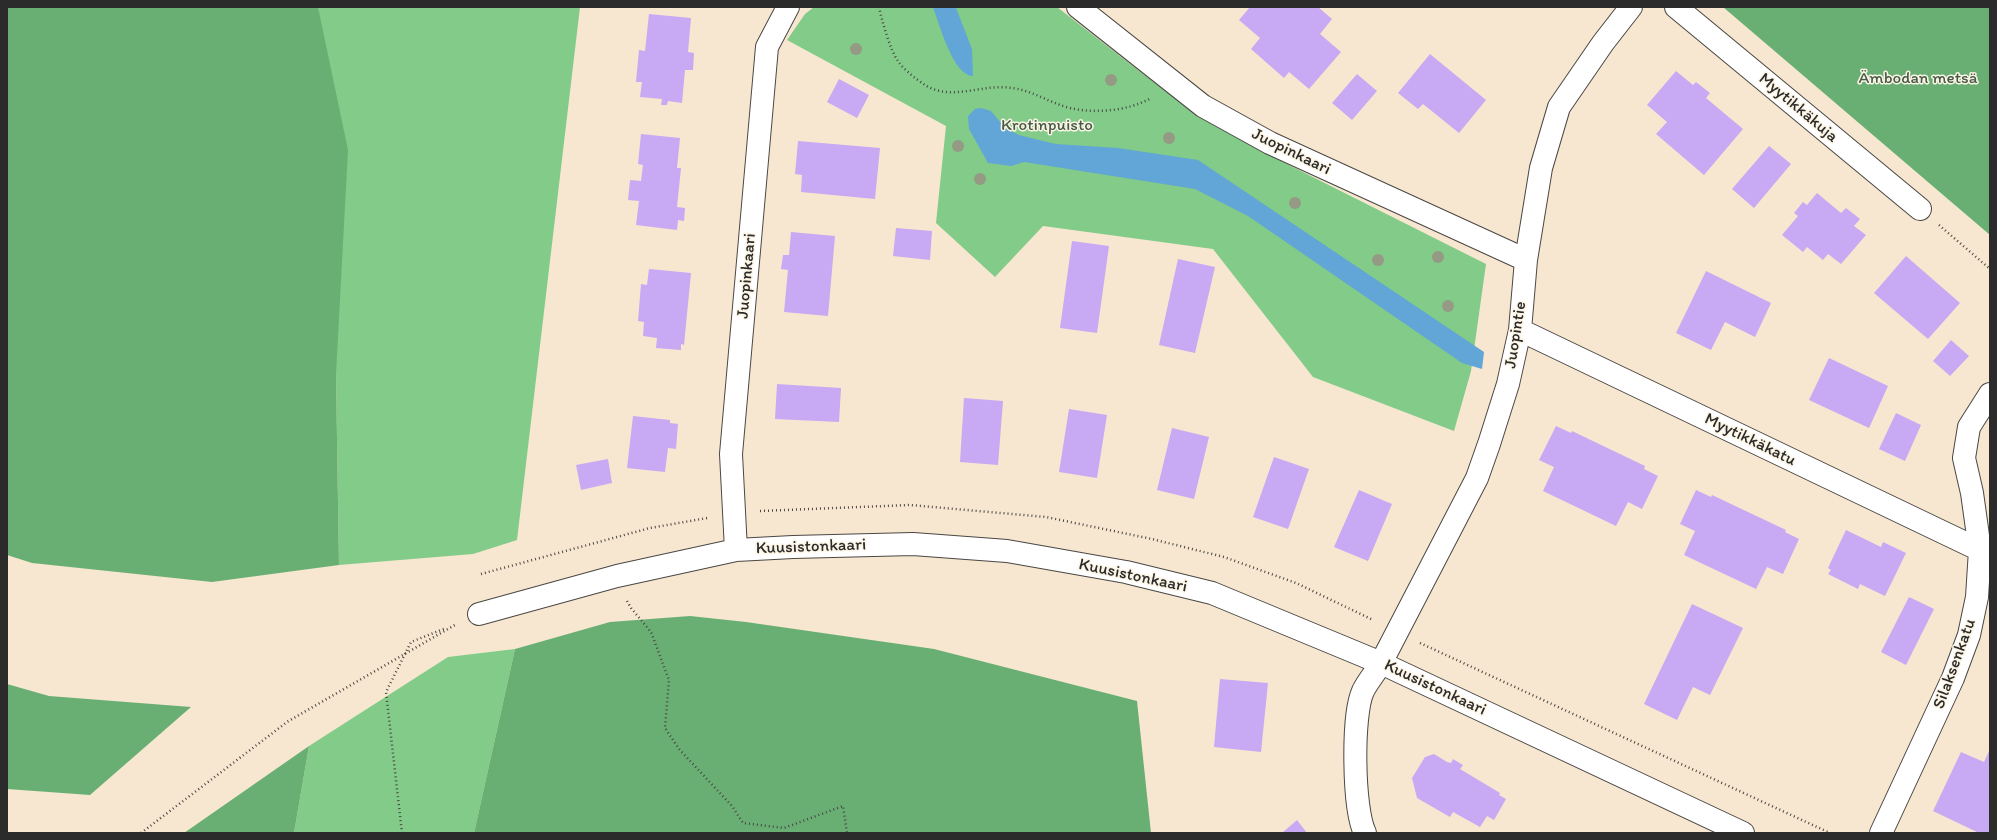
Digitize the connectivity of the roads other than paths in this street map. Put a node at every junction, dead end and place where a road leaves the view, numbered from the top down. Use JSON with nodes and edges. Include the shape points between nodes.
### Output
{"nodes":[{"id":1,"x":788,"y":7,"type":"edge"},
{"id":2,"x":1078,"y":7,"type":"edge"},
{"id":3,"x":1631,"y":7,"type":"edge"},
{"id":4,"x":1676,"y":7,"type":"edge"},
{"id":5,"x":1920,"y":209,"type":"road end"},
{"id":6,"x":1526,"y":260,"type":"junction"},
{"id":7,"x":1520,"y":330,"type":"junction"},
{"id":8,"x":1990,"y":394,"type":"edge"},
{"id":9,"x":736,"y":550,"type":"junction"},
{"id":10,"x":1980,"y":550,"type":"junction"},
{"id":11,"x":479,"y":614,"type":"road end"},
{"id":12,"x":1381,"y":663,"type":"junction"},
{"id":13,"x":1365,"y":833,"type":"edge"},
{"id":14,"x":1743,"y":833,"type":"edge"},
{"id":15,"x":1881,"y":833,"type":"edge"}],
"edges":[{"from":1,"to":9,"type":"street","name":"Juopinkaari","via":[[767,47],[731,454]]},
{"from":2,"to":6,"type":"street","name":"Juopinkaari","via":[[1203,106],[1270,143]]},
{"from":3,"to":6,"type":"street","name":"Juopintie","via":[[1559,107],[1541,168]]},
{"from":4,"to":5,"type":"street","name":"Myytikkäkuja"},
{"from":6,"to":7,"type":"street","name":"Juopintie"},
{"from":7,"to":10,"type":"street","name":"Myytikkäkatu"},
{"from":7,"to":12,"type":"street","name":"Juopintie","via":[[1508,384],[1477,478]]},
{"from":8,"to":10,"type":"street","name":"Silaksenkatu","via":[[1969,427],[1964,458]]},
{"from":9,"to":11,"type":"street","name":"Kuusistonkaari","via":[[617,576]]},
{"from":9,"to":12,"type":"street","name":"Kuusistonkaari","via":[[913,544],[1007,551],[1126,572],[1212,593]]},
{"from":10,"to":15,"type":"street","name":"Silaksenkatu","via":[[1978,597],[1969,635],[1953,678]]},
{"from":12,"to":13,"type":"street","name":"Juopintie","via":[[1363,692],[1357,731],[1356,788]]},
{"from":12,"to":14,"type":"street","name":"Kuusistonkaari"}]}
